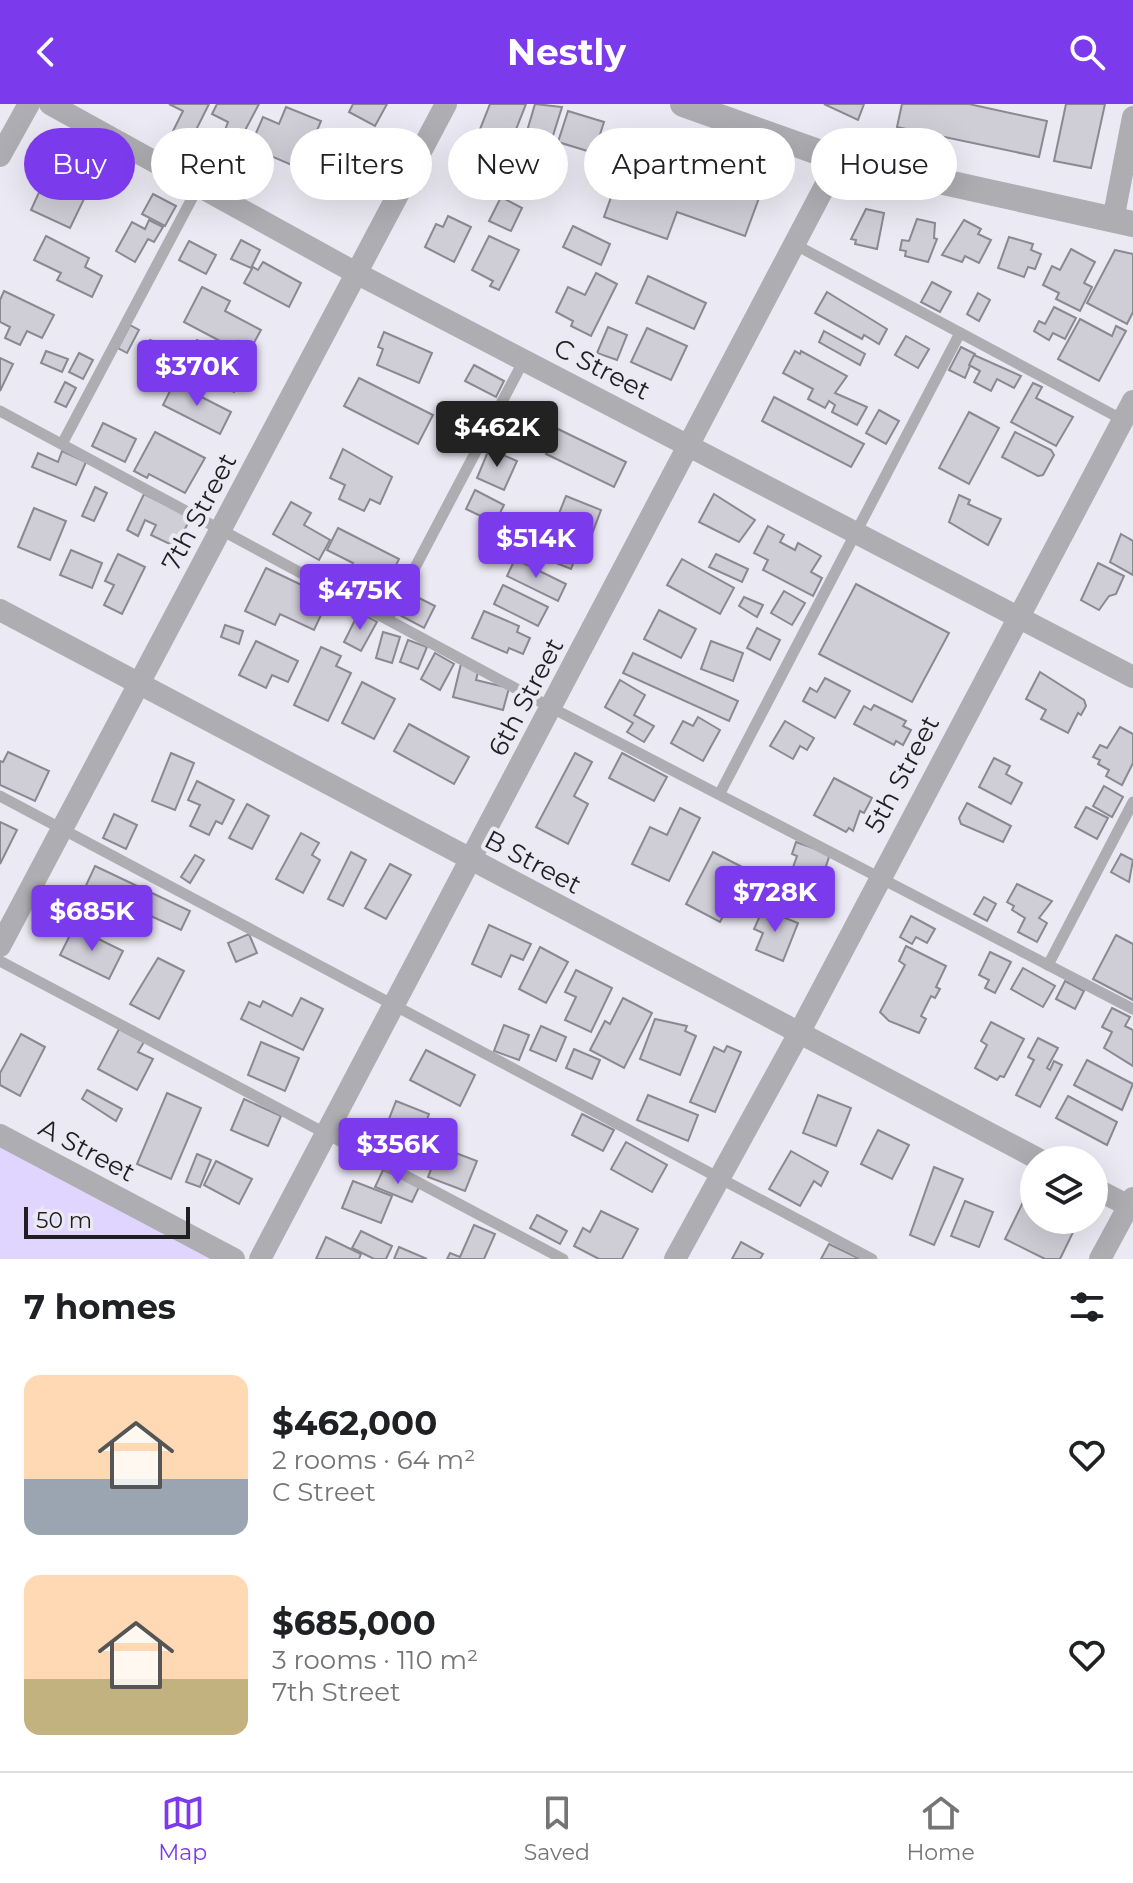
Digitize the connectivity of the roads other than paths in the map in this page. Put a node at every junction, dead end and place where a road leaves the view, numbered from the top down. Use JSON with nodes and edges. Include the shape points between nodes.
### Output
{"nodes":[{"id":1,"x":29,"y":104,"type":"edge"},
{"id":2,"x":50,"y":104,"type":"edge"},
{"id":3,"x":446,"y":104,"type":"edge"},
{"id":4,"x":683,"y":104,"type":"edge"},
{"id":5,"x":1133,"y":117,"type":"edge"},
{"id":6,"x":811,"y":149,"type":"edge"},
{"id":7,"x":0,"y":156,"type":"edge"},
{"id":8,"x":151,"y":161,"type":"edge"},
{"id":9,"x":957,"y":185,"type":"edge"},
{"id":10,"x":191,"y":200,"type":"edge"},
{"id":11,"x":222,"y":200,"type":"edge"},
{"id":12,"x":817,"y":200,"type":"edge"},
{"id":13,"x":1123,"y":222,"type":"edge"},
{"id":14,"x":794,"y":244,"type":"junction"},
{"id":15,"x":356,"y":273,"type":"junction"},
{"id":16,"x":960,"y":333,"type":"junction"},
{"id":17,"x":524,"y":360,"type":"junction"},
{"id":18,"x":1128,"y":410,"type":"edge"},
{"id":19,"x":0,"y":411,"type":"edge"},
{"id":20,"x":62,"y":444,"type":"junction"},
{"id":21,"x":689,"y":444,"type":"junction"},
{"id":22,"x":222,"y":528,"type":"junction"},
{"id":23,"x":856,"y":534,"type":"junction"},
{"id":24,"x":0,"y":610,"type":"edge"},
{"id":25,"x":1018,"y":616,"type":"junction"},
{"id":26,"x":389,"y":617,"type":"junction"},
{"id":27,"x":1133,"y":677,"type":"edge"},
{"id":28,"x":139,"y":685,"type":"junction"},
{"id":29,"x":552,"y":708,"type":"junction"},
{"id":30,"x":720,"y":793,"type":"junction"},
{"id":31,"x":0,"y":796,"type":"edge"},
{"id":32,"x":1133,"y":802,"type":"edge"},
{"id":33,"x":61,"y":829,"type":"junction"},
{"id":34,"x":471,"y":860,"type":"junction"},
{"id":35,"x":879,"y":877,"type":"junction"},
{"id":36,"x":0,"y":946,"type":"edge"},
{"id":37,"x":0,"y":961,"type":"edge"},
{"id":38,"x":1048,"y":965,"type":"junction"},
{"id":39,"x":395,"y":1006,"type":"junction"},
{"id":40,"x":1133,"y":1009,"type":"edge"},
{"id":41,"x":798,"y":1035,"type":"junction"},
{"id":42,"x":327,"y":1134,"type":"junction"},
{"id":43,"x":0,"y":1135,"type":"edge"},
{"id":44,"x":1020,"y":1150,"type":"edge"},
{"id":45,"x":718,"y":1178,"type":"junction"},
{"id":46,"x":1108,"y":1194,"type":"edge"},
{"id":47,"x":1132,"y":1204,"type":"edge"},
{"id":48,"x":234,"y":1259,"type":"edge"},
{"id":49,"x":260,"y":1259,"type":"edge"},
{"id":50,"x":563,"y":1259,"type":"edge"},
{"id":51,"x":675,"y":1259,"type":"edge"},
{"id":52,"x":872,"y":1259,"type":"edge"},
{"id":53,"x":1100,"y":1259,"type":"edge"}],
"edges":[{"from":1,"to":7,"type":"street"},
{"from":2,"to":8,"type":"street","name":"C Street"},
{"from":3,"to":15,"type":"street","name":"7th Street"},
{"from":4,"to":6,"type":"street"},
{"from":5,"to":13,"type":"street"},
{"from":9,"to":13,"type":"street"},
{"from":10,"to":20,"type":"lane"},
{"from":11,"to":15,"type":"street","name":"C Street"},
{"from":12,"to":14,"type":"street","name":"6th Street"},
{"from":14,"to":16,"type":"lane"},
{"from":14,"to":21,"type":"street","name":"6th Street"},
{"from":15,"to":17,"type":"street","name":"C Street"},
{"from":15,"to":22,"type":"street","name":"7th Street"},
{"from":16,"to":18,"type":"lane"},
{"from":16,"to":23,"type":"lane"},
{"from":17,"to":21,"type":"street","name":"C Street"},
{"from":17,"to":26,"type":"lane"},
{"from":18,"to":25,"type":"street","name":"5th Street"},
{"from":19,"to":20,"type":"lane"},
{"from":20,"to":22,"type":"lane"},
{"from":21,"to":23,"type":"street","name":"C Street"},
{"from":21,"to":29,"type":"street","name":"6th Street"},
{"from":22,"to":26,"type":"lane"},
{"from":22,"to":28,"type":"street","name":"7th Street"},
{"from":23,"to":25,"type":"street","name":"C Street"},
{"from":23,"to":30,"type":"lane"},
{"from":24,"to":28,"type":"street","name":"B Street"},
{"from":25,"to":27,"type":"street","name":"C Street"},
{"from":25,"to":35,"type":"street","name":"5th Street"},
{"from":26,"to":29,"type":"lane"},
{"from":28,"to":33,"type":"street","name":"7th Street"},
{"from":28,"to":34,"type":"street","name":"B Street"},
{"from":29,"to":30,"type":"lane"},
{"from":29,"to":34,"type":"street","name":"6th Street"},
{"from":30,"to":35,"type":"lane"},
{"from":31,"to":33,"type":"lane"},
{"from":32,"to":38,"type":"lane"},
{"from":33,"to":36,"type":"street","name":"7th Street"},
{"from":33,"to":39,"type":"lane"},
{"from":34,"to":39,"type":"street","name":"6th Street"},
{"from":34,"to":41,"type":"street","name":"B Street"},
{"from":35,"to":38,"type":"lane"},
{"from":35,"to":41,"type":"street","name":"5th Street"},
{"from":37,"to":42,"type":"lane"},
{"from":38,"to":40,"type":"lane"},
{"from":39,"to":42,"type":"street","name":"6th Street"},
{"from":39,"to":45,"type":"lane"},
{"from":41,"to":44,"type":"street","name":"B Street"},
{"from":41,"to":45,"type":"street","name":"5th Street"},
{"from":42,"to":49,"type":"street","name":"6th Street"},
{"from":42,"to":50,"type":"lane"},
{"from":43,"to":48,"type":"street","name":"A Street"},
{"from":45,"to":51,"type":"street","name":"5th Street"},
{"from":45,"to":52,"type":"lane"},
{"from":46,"to":47,"type":"street"},
{"from":47,"to":53,"type":"street"}]}
